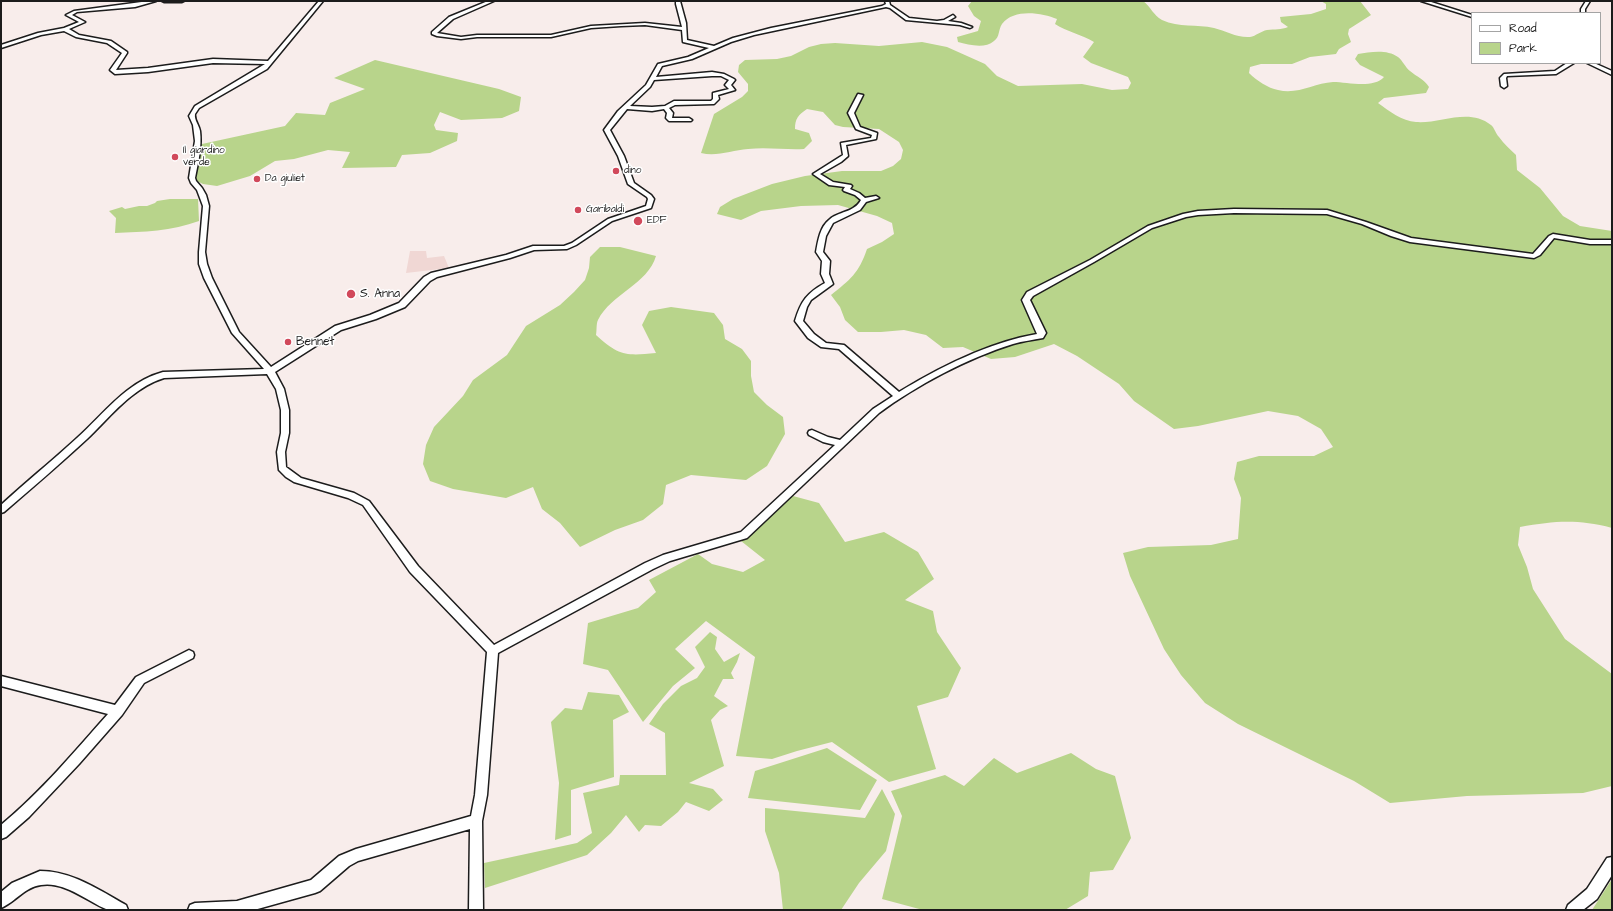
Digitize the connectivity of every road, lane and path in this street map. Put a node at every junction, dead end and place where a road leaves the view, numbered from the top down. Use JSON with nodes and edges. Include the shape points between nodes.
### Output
{"nodes":[{"id":1,"x":154,"y":1,"type":"edge"},
{"id":2,"x":164,"y":1,"type":"edge"},
{"id":3,"x":182,"y":1,"type":"edge"},
{"id":4,"x":321,"y":1,"type":"edge"},
{"id":5,"x":492,"y":1,"type":"edge"},
{"id":6,"x":678,"y":1,"type":"edge"},
{"id":7,"x":1423,"y":1,"type":"edge"},
{"id":8,"x":1588,"y":1,"type":"edge"},
{"id":9,"x":886,"y":4,"type":"edge"},
{"id":10,"x":1583,"y":12,"type":"edge"},
{"id":11,"x":953,"y":16,"type":"dead end"},
{"id":12,"x":1471,"y":16,"type":"edge"},
{"id":13,"x":937,"y":22,"type":"junction"},
{"id":14,"x":970,"y":27,"type":"dead end"},
{"id":15,"x":65,"y":29,"type":"junction"},
{"id":16,"x":684,"y":29,"type":"junction"},
{"id":17,"x":1,"y":47,"type":"edge"},
{"id":18,"x":713,"y":47,"type":"junction"},
{"id":19,"x":269,"y":64,"type":"junction"},
{"id":20,"x":1569,"y":64,"type":"edge"},
{"id":21,"x":1592,"y":64,"type":"edge"},
{"id":22,"x":1612,"y":73,"type":"edge"},
{"id":23,"x":652,"y":79,"type":"junction"},
{"id":24,"x":1504,"y":86,"type":"dead end"},
{"id":25,"x":860,"y":95,"type":"dead end"},
{"id":26,"x":625,"y":107,"type":"junction"},
{"id":27,"x":666,"y":107,"type":"junction"},
{"id":28,"x":689,"y":120,"type":"dead end"},
{"id":29,"x":876,"y":198,"type":"dead end"},
{"id":30,"x":864,"y":200,"type":"junction"},
{"id":31,"x":1612,"y":242,"type":"edge"},
{"id":32,"x":270,"y":371,"type":"junction"},
{"id":33,"x":897,"y":395,"type":"junction"},
{"id":34,"x":812,"y":434,"type":"dead end"},
{"id":35,"x":843,"y":442,"type":"junction"},
{"id":36,"x":1,"y":510,"type":"edge"},
{"id":37,"x":493,"y":651,"type":"junction"},
{"id":38,"x":189,"y":655,"type":"dead end"},
{"id":39,"x":1,"y":681,"type":"edge"},
{"id":40,"x":118,"y":711,"type":"junction"},
{"id":41,"x":476,"y":821,"type":"junction"},
{"id":42,"x":1,"y":833,"type":"edge"},
{"id":43,"x":1612,"y":863,"type":"edge"},
{"id":44,"x":1,"y":901,"type":"edge"},
{"id":45,"x":121,"y":910,"type":"edge"},
{"id":46,"x":196,"y":910,"type":"edge"},
{"id":47,"x":476,"y":910,"type":"edge"},
{"id":48,"x":1573,"y":910,"type":"edge"}],
"edges":[{"from":1,"to":15,"type":"street","via":[[70,13],[68,15],[83,22]]},
{"from":2,"to":3,"type":"street"},
{"from":4,"to":19,"type":"street"},
{"from":5,"to":16,"type":"street","via":[[451,18],[434,33],[461,38],[551,36],[591,27],[645,24]]},
{"from":6,"to":16,"type":"street"},
{"from":7,"to":12,"type":"street"},
{"from":8,"to":10,"type":"street"},
{"from":9,"to":13,"type":"street","via":[[908,19]]},
{"from":9,"to":18,"type":"street","via":[[838,17],[779,28]]},
{"from":11,"to":13,"type":"street"},
{"from":13,"to":14,"type":"street","via":[[952,22]]},
{"from":15,"to":17,"type":"street"},
{"from":15,"to":19,"type":"street","via":[[73,35],[105,40],[125,53],[115,65],[115,72],[148,70],[213,60]]},
{"from":16,"to":18,"type":"street","via":[[685,41]]},
{"from":18,"to":23,"type":"street","via":[[690,58],[662,64]]},
{"from":19,"to":32,"type":"street","via":[[197,107],[191,116],[198,128],[198,146],[192,178],[200,189],[206,206],[202,264],[233,329]]},
{"from":20,"to":24,"type":"street","via":[[1556,72],[1506,75],[1503,78]]},
{"from":21,"to":22,"type":"street"},
{"from":23,"to":26,"type":"street"},
{"from":23,"to":27,"type":"street","via":[[712,74],[732,80],[728,85],[732,90],[715,94],[716,99],[712,103],[674,103]]},
{"from":25,"to":30,"type":"street","via":[[851,113],[858,128],[874,134],[873,139],[843,144],[846,154],[816,174],[831,184],[849,186],[846,190]]},
{"from":26,"to":27,"type":"street"},
{"from":26,"to":32,"type":"street","via":[[607,130],[628,172],[631,184],[651,199],[648,207],[610,220],[565,248],[533,248],[508,257],[434,275],[402,305],[338,328]]},
{"from":27,"to":28,"type":"street","via":[[672,120]]},
{"from":29,"to":30,"type":"street"},
{"from":30,"to":33,"type":"street","via":[[856,210],[831,221],[821,238],[819,252],[826,261],[825,274],[829,284],[812,293],[803,306],[799,321],[811,336],[824,344],[841,347]]},
{"from":31,"to":33,"type":"street","via":[[1590,242],[1554,236],[1538,254],[1531,256],[1410,240],[1360,221],[1327,212],[1234,211],[1185,215],[1150,227],[1030,294],[1026,300],[1042,333],[1040,336],[1008,342]]},
{"from":32,"to":36,"type":"street","via":[[163,375],[152,378],[130,393]]},
{"from":32,"to":37,"type":"street","via":[[280,389],[285,410],[285,433],[281,452],[282,468],[285,472],[313,485],[366,503],[414,569]]},
{"from":33,"to":35,"type":"street"},
{"from":34,"to":35,"type":"street","via":[[826,440]]},
{"from":35,"to":37,"type":"street","via":[[744,534],[649,566]]},
{"from":37,"to":41,"type":"street","via":[[481,795]]},
{"from":38,"to":40,"type":"street","via":[[140,680]]},
{"from":39,"to":40,"type":"street"},
{"from":40,"to":42,"type":"street","via":[[25,813]]},
{"from":41,"to":46,"type":"street","via":[[356,855],[344,861],[315,886],[237,908]]},
{"from":41,"to":47,"type":"street"},
{"from":43,"to":48,"type":"street","via":[[1592,894]]},
{"from":44,"to":45,"type":"street","via":[[17,888],[40,878],[50,878],[76,885]]}]}
